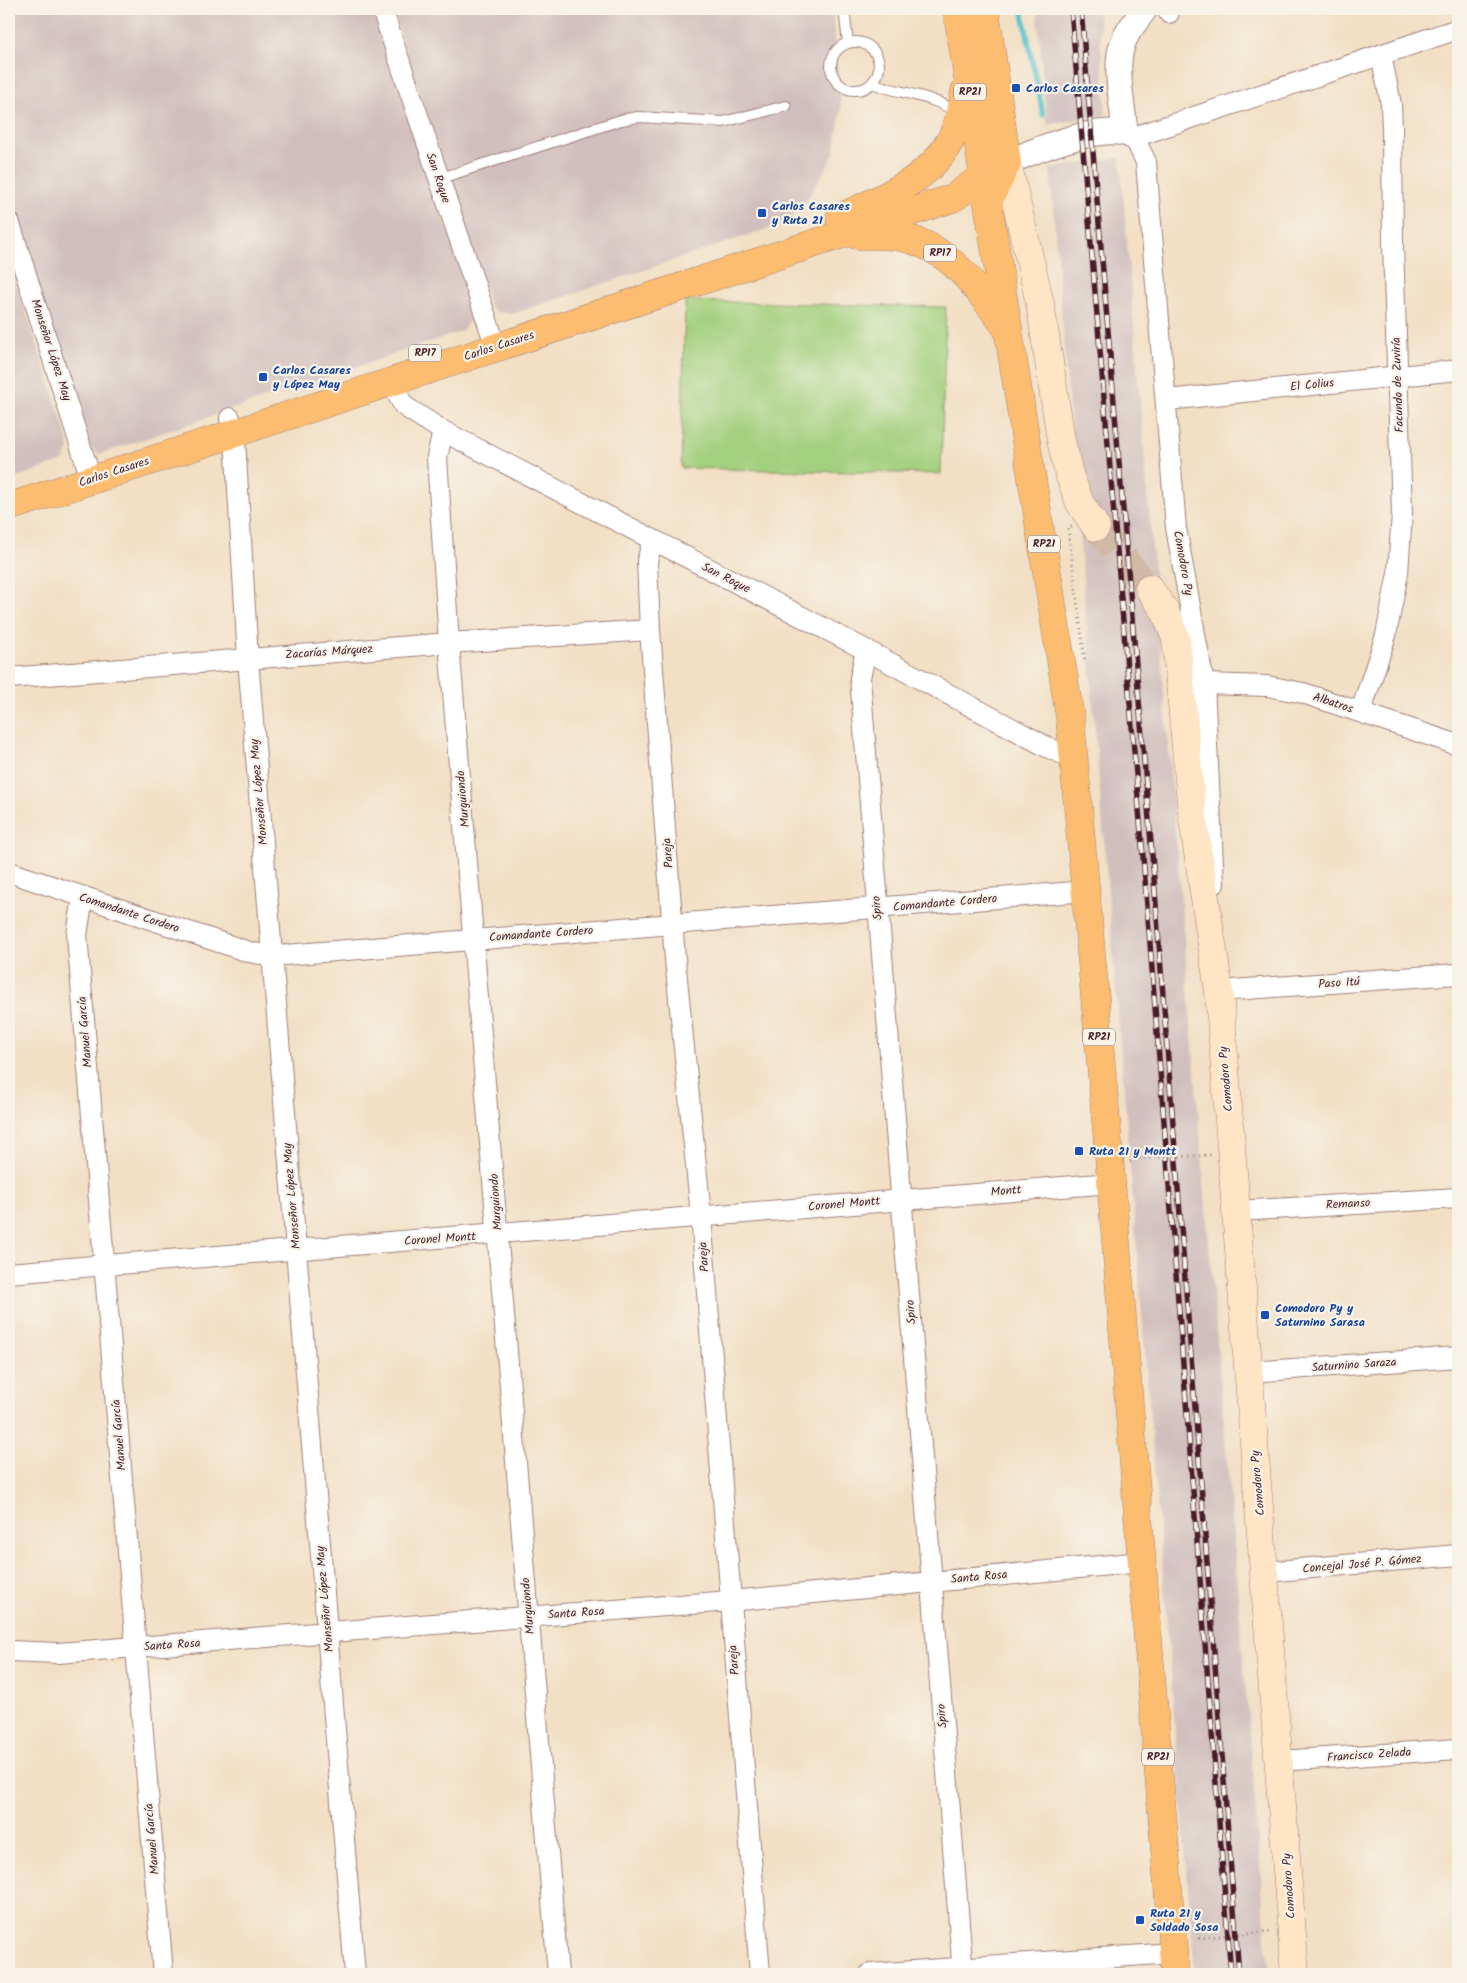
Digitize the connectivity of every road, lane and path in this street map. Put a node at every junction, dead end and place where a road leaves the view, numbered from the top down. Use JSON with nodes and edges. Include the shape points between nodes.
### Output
{"nodes":[{"id":1,"x":382,"y":9,"type":"edge"},
{"id":2,"x":844,"y":9,"type":"edge"},
{"id":3,"x":957,"y":9,"type":"edge"},
{"id":4,"x":985,"y":9,"type":"edge"},
{"id":5,"x":1161,"y":10,"type":"edge"},
{"id":6,"x":1458,"y":29,"type":"edge"},
{"id":7,"x":848,"y":43,"type":"junction"},
{"id":8,"x":1381,"y":55,"type":"junction"},
{"id":9,"x":968,"y":78,"type":"junction"},
{"id":10,"x":872,"y":83,"type":"junction"},
{"id":11,"x":786,"y":106,"type":"dead end"},
{"id":12,"x":960,"y":115,"type":"junction"},
{"id":13,"x":1129,"y":134,"type":"junction"},
{"id":14,"x":1007,"y":163,"type":"junction"},
{"id":15,"x":438,"y":178,"type":"junction"},
{"id":16,"x":986,"y":189,"type":"junction"},
{"id":17,"x":9,"y":222,"type":"edge"},
{"id":18,"x":839,"y":226,"type":"junction"},
{"id":19,"x":1009,"y":331,"type":"junction"},
{"id":20,"x":494,"y":339,"type":"junction"},
{"id":21,"x":1458,"y":370,"type":"edge"},
{"id":22,"x":1397,"y":376,"type":"junction"},
{"id":23,"x":390,"y":381,"type":"junction"},
{"id":24,"x":1167,"y":400,"type":"junction"},
{"id":25,"x":232,"y":425,"type":"junction"},
{"id":26,"x":443,"y":431,"type":"junction"},
{"id":27,"x":89,"y":471,"type":"junction"},
{"id":28,"x":9,"y":488,"type":"edge"},
{"id":29,"x":9,"y":507,"type":"edge"},
{"id":30,"x":1086,"y":527,"type":"joint"},
{"id":31,"x":653,"y":540,"type":"junction"},
{"id":32,"x":1149,"y":588,"type":"tunnel mouth"},
{"id":33,"x":650,"y":630,"type":"junction"},
{"id":34,"x":1084,"y":642,"type":"dead end"},
{"id":35,"x":450,"y":643,"type":"junction"},
{"id":36,"x":866,"y":650,"type":"junction"},
{"id":37,"x":248,"y":658,"type":"junction"},
{"id":38,"x":9,"y":678,"type":"edge"},
{"id":39,"x":1204,"y":684,"type":"junction"},
{"id":40,"x":1361,"y":712,"type":"junction"},
{"id":41,"x":1458,"y":745,"type":"edge"},
{"id":42,"x":1074,"y":759,"type":"junction"},
{"id":43,"x":9,"y":872,"type":"edge"},
{"id":44,"x":1087,"y":891,"type":"junction"},
{"id":45,"x":82,"y":897,"type":"junction"},
{"id":46,"x":877,"y":908,"type":"junction"},
{"id":47,"x":673,"y":924,"type":"junction"},
{"id":48,"x":475,"y":939,"type":"junction"},
{"id":49,"x":272,"y":956,"type":"junction"},
{"id":50,"x":1458,"y":974,"type":"edge"},
{"id":51,"x":1219,"y":991,"type":"junction"},
{"id":52,"x":1232,"y":1154,"type":"junction"},
{"id":53,"x":1110,"y":1173,"type":"junction"},
{"id":54,"x":1458,"y":1198,"type":"edge"},
{"id":55,"x":902,"y":1199,"type":"junction"},
{"id":56,"x":1237,"y":1211,"type":"junction"},
{"id":57,"x":701,"y":1215,"type":"junction"},
{"id":58,"x":498,"y":1234,"type":"junction"},
{"id":59,"x":296,"y":1250,"type":"junction"},
{"id":60,"x":105,"y":1265,"type":"junction"},
{"id":61,"x":9,"y":1273,"type":"edge"},
{"id":62,"x":1458,"y":1357,"type":"edge"},
{"id":63,"x":1249,"y":1372,"type":"junction"},
{"id":64,"x":1458,"y":1555,"type":"edge"},
{"id":65,"x":1142,"y":1562,"type":"junction"},
{"id":66,"x":1265,"y":1572,"type":"junction"},
{"id":67,"x":932,"y":1581,"type":"junction"},
{"id":68,"x":730,"y":1601,"type":"junction"},
{"id":69,"x":528,"y":1616,"type":"junction"},
{"id":70,"x":328,"y":1633,"type":"junction"},
{"id":71,"x":137,"y":1647,"type":"junction"},
{"id":72,"x":9,"y":1651,"type":"edge"},
{"id":73,"x":1458,"y":1749,"type":"edge"},
{"id":74,"x":1280,"y":1761,"type":"junction"},
{"id":75,"x":1292,"y":1930,"type":"junction"},
{"id":76,"x":1174,"y":1953,"type":"edge"},
{"id":77,"x":963,"y":1971,"type":"edge"},
{"id":78,"x":163,"y":1974,"type":"edge"},
{"id":79,"x":355,"y":1974,"type":"edge"},
{"id":80,"x":558,"y":1974,"type":"edge"},
{"id":81,"x":760,"y":1974,"type":"edge"},
{"id":82,"x":870,"y":1974,"type":"edge"},
{"id":83,"x":1295,"y":1974,"type":"edge"}],
"edges":[{"from":1,"to":15,"type":"street","name":"San Roque"},
{"from":2,"to":7,"type":"lane"},
{"from":3,"to":9,"type":"main road","number":"RP21"},
{"from":4,"to":14,"type":"main road","number":"RP21"},
{"from":5,"to":13,"type":"street","name":"Comodoro Py","via":[[1128,32],[1121,48],[1119,62]]},
{"from":6,"to":8,"type":"street"},
{"from":7,"to":10,"type":"lane","via":[[864,43],[876,53],[879,69]]},
{"from":7,"to":10,"type":"lane","via":[[836,51],[830,65],[834,79],[845,88],[859,90]]},
{"from":8,"to":13,"type":"street"},
{"from":8,"to":22,"type":"street","name":"Facundo de Zuviría","via":[[1391,104]]},
{"from":9,"to":12,"type":"main road","number":"RP17"},
{"from":9,"to":16,"type":"main road","number":"RP21"},
{"from":10,"to":12,"type":"lane","via":[[940,102]]},
{"from":11,"to":15,"type":"lane","via":[[723,122],[621,120]]},
{"from":12,"to":18,"type":"main road","number":"RP17","via":[[951,141],[927,170]]},
{"from":13,"to":14,"type":"street","via":[[1082,136]]},
{"from":13,"to":24,"type":"street","name":"Comodoro Py","via":[[1146,162]]},
{"from":14,"to":16,"type":"main road"},
{"from":14,"to":30,"type":"main road","via":[[1040,303],[1061,440]]},
{"from":15,"to":20,"type":"street","name":"San Roque"},
{"from":16,"to":18,"type":"main road","name":"Carlos Casares","number":"RP17","via":[[943,183]]},
{"from":16,"to":19,"type":"main road","number":"RP21"},
{"from":17,"to":27,"type":"street","name":"Monseñor López May"},
{"from":18,"to":19,"type":"main road","number":"RP17","via":[[922,243],[938,252],[965,274]]},
{"from":18,"to":20,"type":"main road","name":"Carlos Casares","number":"RP17"},
{"from":19,"to":42,"type":"main road","number":"RP21"},
{"from":20,"to":23,"type":"main road","name":"Carlos Casares","number":"RP17"},
{"from":20,"to":25,"type":"main road","name":"Carlos Casares","number":"RP17"},
{"from":21,"to":22,"type":"street","name":"El Colius"},
{"from":22,"to":24,"type":"street","name":"El Colius"},
{"from":22,"to":40,"type":"street","name":"Facundo de Zuviría","via":[[1402,513],[1398,573],[1386,635]]},
{"from":23,"to":25,"type":"main road","name":"Carlos Casares","number":"RP17"},
{"from":23,"to":26,"type":"street","name":"San Roque","via":[[404,406]]},
{"from":24,"to":39,"type":"street","name":"Comodoro Py","via":[[1176,528]]},
{"from":25,"to":27,"type":"main road","name":"Carlos Casares","number":"RP17"},
{"from":25,"to":37,"type":"street","name":"Monseñor López May"},
{"from":26,"to":31,"type":"street","name":"San Roque"},
{"from":26,"to":35,"type":"street","name":"Murguiondo","via":[[437,457]]},
{"from":27,"to":28,"type":"main road","name":"Carlos Casares","number":"RP17"},
{"from":27,"to":29,"type":"main road","name":"Carlos Casares","number":"RP17"},
{"from":30,"to":34,"type":"path","via":[[1068,528]]},
{"from":31,"to":33,"type":"street","name":"Pareja","via":[[647,561]]},
{"from":31,"to":36,"type":"street","name":"San Roque"},
{"from":32,"to":51,"type":"main road","name":"Comodoro Py","via":[[1165,611],[1176,639],[1192,813]]},
{"from":33,"to":35,"type":"street","name":"Zacarías Márquez"},
{"from":33,"to":47,"type":"street","name":"Pareja"},
{"from":35,"to":37,"type":"street","name":"Zacarías Márquez"},
{"from":35,"to":48,"type":"street","name":"Murguiondo"},
{"from":36,"to":42,"type":"street","name":"San Roque"},
{"from":36,"to":46,"type":"street","name":"Spiro","via":[[860,678]]},
{"from":37,"to":38,"type":"street","name":"Zacarías Márquez"},
{"from":37,"to":49,"type":"street","name":"Monseñor López May"},
{"from":39,"to":40,"type":"street","name":"Albatros","via":[[1267,686],[1303,692]]},
{"from":39,"to":51,"type":"street","name":"Comodoro Py"},
{"from":40,"to":41,"type":"street","name":"Albatros"},
{"from":42,"to":44,"type":"main road","number":"RP21"},
{"from":43,"to":45,"type":"street","name":"Comandante Cordero"},
{"from":44,"to":46,"type":"street","name":"Comandante Cordero"},
{"from":44,"to":53,"type":"main road","number":"RP21"},
{"from":45,"to":49,"type":"street","name":"Comandante Cordero","via":[[249,952]]},
{"from":45,"to":60,"type":"street","name":"Manuel García","via":[[77,935]]},
{"from":46,"to":47,"type":"street","name":"Comandante Cordero"},
{"from":46,"to":55,"type":"street","name":"Spiro"},
{"from":47,"to":48,"type":"street","name":"Comandante Cordero"},
{"from":47,"to":57,"type":"street","name":"Pareja"},
{"from":48,"to":49,"type":"street","name":"Comandante Cordero"},
{"from":48,"to":58,"type":"street","name":"Murguiondo"},
{"from":49,"to":59,"type":"street","name":"Monseñor López May"},
{"from":50,"to":51,"type":"street","name":"Paso Itú"},
{"from":51,"to":52,"type":"main road","name":"Comodoro Py"},
{"from":52,"to":53,"type":"path","via":[[1137,1159]]},
{"from":52,"to":56,"type":"main road","name":"Comodoro Py"},
{"from":53,"to":55,"type":"street","name":"Montt"},
{"from":53,"to":65,"type":"main road","number":"RP21"},
{"from":54,"to":56,"type":"street","name":"Remanso"},
{"from":55,"to":57,"type":"street","name":"Coronel Montt"},
{"from":55,"to":67,"type":"street","name":"Spiro"},
{"from":56,"to":63,"type":"main road","name":"Comodoro Py"},
{"from":57,"to":58,"type":"street","name":"Coronel Montt"},
{"from":57,"to":68,"type":"street","name":"Pareja"},
{"from":58,"to":59,"type":"street","name":"Coronel Montt"},
{"from":58,"to":69,"type":"street","name":"Murguiondo"},
{"from":59,"to":60,"type":"street","name":"Coronel Montt"},
{"from":59,"to":70,"type":"street","name":"Monseñor López May"},
{"from":60,"to":61,"type":"street","name":"Coronel Montt"},
{"from":60,"to":71,"type":"street","name":"Manuel García"},
{"from":62,"to":63,"type":"street","name":"Saturnino Saraza"},
{"from":63,"to":66,"type":"main road","name":"Comodoro Py"},
{"from":64,"to":66,"type":"street","name":"Concejal José P. Gómez"},
{"from":65,"to":67,"type":"street","name":"Santa Rosa"},
{"from":65,"to":76,"type":"main road","number":"RP21"},
{"from":66,"to":74,"type":"main road","name":"Comodoro Py"},
{"from":67,"to":68,"type":"street","name":"Santa Rosa"},
{"from":67,"to":77,"type":"street","name":"Spiro"},
{"from":68,"to":69,"type":"street","name":"Santa Rosa"},
{"from":68,"to":81,"type":"street","name":"Pareja"},
{"from":69,"to":70,"type":"street","name":"Santa Rosa"},
{"from":69,"to":80,"type":"street","name":"Murguiondo"},
{"from":70,"to":71,"type":"street","name":"Santa Rosa"},
{"from":70,"to":79,"type":"street","name":"Monseñor López May"},
{"from":71,"to":72,"type":"street","name":"Santa Rosa","via":[[58,1653]]},
{"from":71,"to":78,"type":"street","name":"Manuel García"},
{"from":73,"to":74,"type":"street","name":"Francisco Zelada"},
{"from":74,"to":75,"type":"main road","name":"Comodoro Py"},
{"from":75,"to":76,"type":"path","via":[[1199,1938],[1198,1928]]},
{"from":75,"to":83,"type":"main road","name":"Comodoro Py"},
{"from":76,"to":77,"type":"street"},
{"from":77,"to":82,"type":"street"}]}
